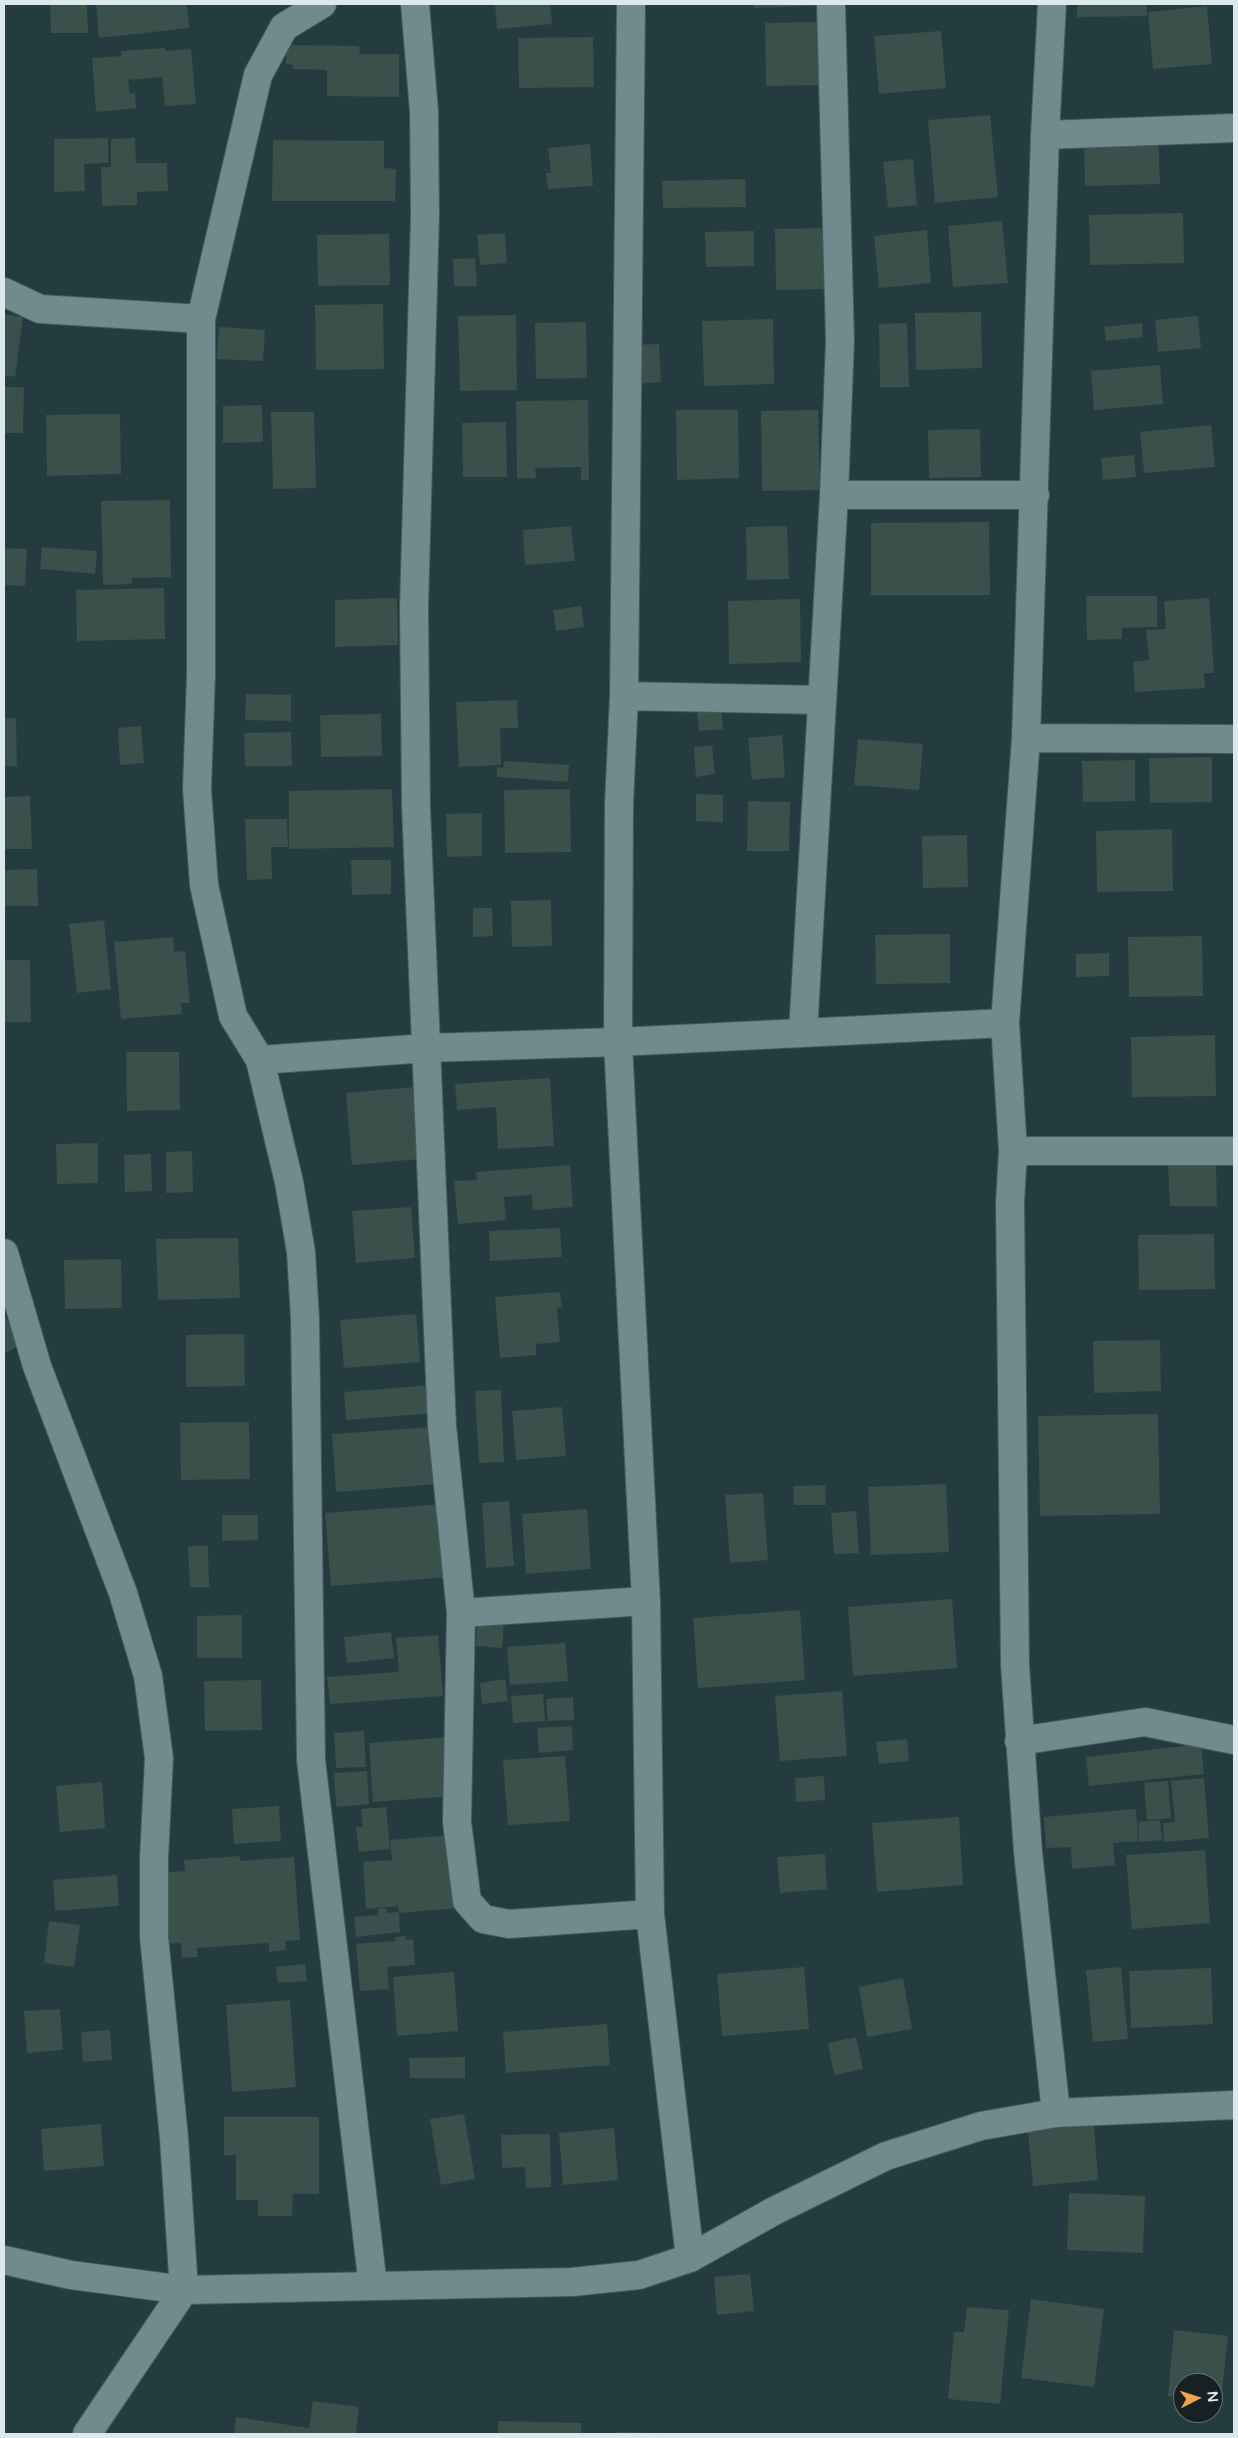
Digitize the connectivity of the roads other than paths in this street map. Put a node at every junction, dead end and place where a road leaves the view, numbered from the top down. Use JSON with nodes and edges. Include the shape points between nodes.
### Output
{"nodes":[{"id":1,"x":322,"y":4,"type":"edge"},
{"id":2,"x":415,"y":4,"type":"edge"},
{"id":3,"x":631,"y":4,"type":"edge"},
{"id":4,"x":831,"y":4,"type":"edge"},
{"id":5,"x":1052,"y":4,"type":"edge"},
{"id":6,"x":1234,"y":128,"type":"edge"},
{"id":7,"x":1045,"y":135,"type":"junction"},
{"id":8,"x":4,"y":292,"type":"edge"},
{"id":9,"x":201,"y":319,"type":"junction"},
{"id":10,"x":834,"y":495,"type":"junction"},
{"id":11,"x":1035,"y":495,"type":"junction"},
{"id":12,"x":624,"y":696,"type":"junction"},
{"id":13,"x":821,"y":700,"type":"junction"},
{"id":14,"x":1026,"y":738,"type":"junction"},
{"id":15,"x":1234,"y":739,"type":"edge"},
{"id":16,"x":1005,"y":1023,"type":"junction"},
{"id":17,"x":803,"y":1033,"type":"junction"},
{"id":18,"x":618,"y":1042,"type":"junction"},
{"id":19,"x":427,"y":1048,"type":"junction"},
{"id":20,"x":260,"y":1060,"type":"junction"},
{"id":21,"x":1013,"y":1151,"type":"junction"},
{"id":22,"x":1234,"y":1151,"type":"edge"},
{"id":23,"x":4,"y":1253,"type":"edge"},
{"id":24,"x":646,"y":1601,"type":"junction"},
{"id":25,"x":460,"y":1613,"type":"junction"},
{"id":26,"x":1234,"y":1740,"type":"edge"},
{"id":27,"x":1019,"y":1741,"type":"junction"},
{"id":28,"x":650,"y":1914,"type":"junction"},
{"id":29,"x":1234,"y":2105,"type":"edge"},
{"id":30,"x":1056,"y":2113,"type":"junction"},
{"id":31,"x":690,"y":2258,"type":"junction"},
{"id":32,"x":4,"y":2260,"type":"edge"},
{"id":33,"x":373,"y":2286,"type":"junction"},
{"id":34,"x":184,"y":2290,"type":"junction"},
{"id":35,"x":87,"y":2434,"type":"edge"}],
"edges":[{"from":1,"to":9,"type":"street","via":[[284,27],[258,75]]},
{"from":2,"to":19,"type":"street","via":[[424,111],[422,372],[414,618],[416,807]]},
{"from":3,"to":12,"type":"street"},
{"from":4,"to":10,"type":"street","via":[[840,341]]},
{"from":5,"to":7,"type":"street"},
{"from":6,"to":7,"type":"street"},
{"from":7,"to":11,"type":"street"},
{"from":8,"to":9,"type":"street","via":[[40,309]]},
{"from":9,"to":20,"type":"street","via":[[201,675],[197,789],[204,885],[233,1016]]},
{"from":10,"to":11,"type":"street"},
{"from":10,"to":13,"type":"street"},
{"from":11,"to":14,"type":"street"},
{"from":12,"to":13,"type":"street"},
{"from":12,"to":18,"type":"street","via":[[619,804]]},
{"from":13,"to":17,"type":"street"},
{"from":14,"to":15,"type":"street"},
{"from":14,"to":16,"type":"street"},
{"from":16,"to":17,"type":"street"},
{"from":16,"to":21,"type":"street"},
{"from":17,"to":18,"type":"street"},
{"from":18,"to":19,"type":"street"},
{"from":18,"to":24,"type":"street"},
{"from":19,"to":20,"type":"street"},
{"from":19,"to":25,"type":"street","via":[[442,1426]]},
{"from":20,"to":33,"type":"street","via":[[289,1182],[301,1252],[305,1318],[311,1760]]},
{"from":21,"to":22,"type":"street"},
{"from":21,"to":27,"type":"street","via":[[1010,1202],[1015,1665]]},
{"from":23,"to":34,"type":"street","via":[[37,1366],[123,1593],[148,1676],[159,1758],[154,1937],[174,2138]]},
{"from":24,"to":25,"type":"street"},
{"from":24,"to":28,"type":"street"},
{"from":25,"to":28,"type":"street","via":[[457,1822],[467,1901],[483,1919],[509,1924]]},
{"from":26,"to":27,"type":"street","via":[[1145,1722]]},
{"from":27,"to":30,"type":"street"},
{"from":28,"to":31,"type":"street"},
{"from":29,"to":30,"type":"street"},
{"from":30,"to":31,"type":"street","via":[[981,2126],[886,2156],[774,2211]]},
{"from":31,"to":33,"type":"street","via":[[639,2274],[572,2282]]},
{"from":32,"to":34,"type":"street","via":[[71,2274]]},
{"from":33,"to":34,"type":"street"},
{"from":34,"to":35,"type":"street"}]}
